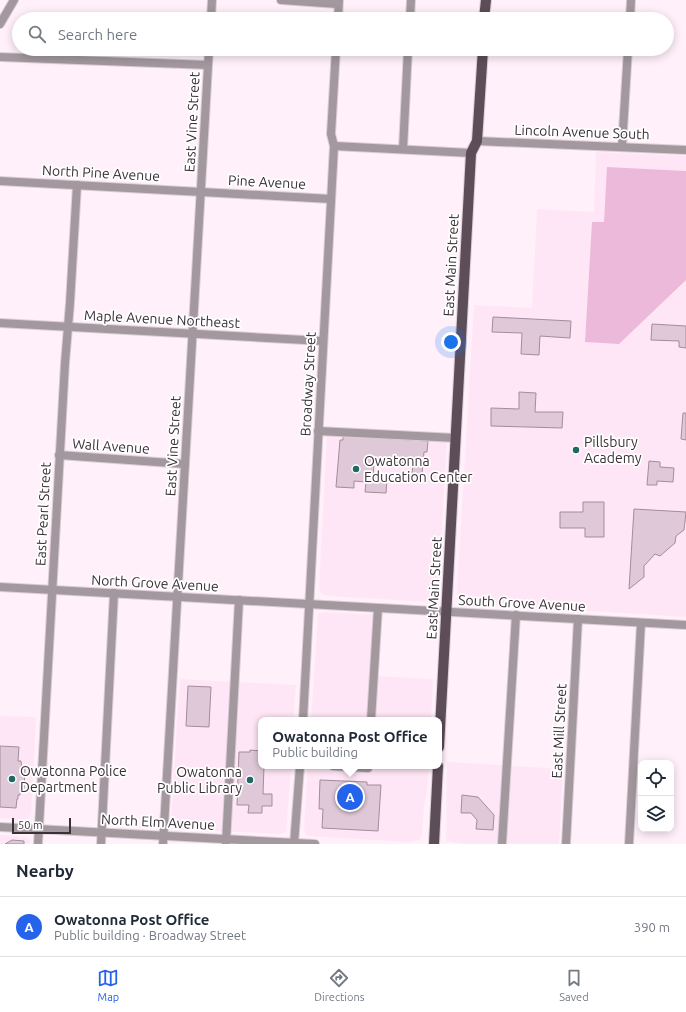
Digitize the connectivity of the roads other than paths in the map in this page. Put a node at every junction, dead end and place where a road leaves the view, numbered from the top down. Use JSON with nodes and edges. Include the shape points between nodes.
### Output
{"nodes":[{"id":1,"x":14,"y":0,"type":"edge"},
{"id":2,"x":212,"y":0,"type":"edge"},
{"id":3,"x":281,"y":0,"type":"edge"},
{"id":4,"x":411,"y":0,"type":"edge"},
{"id":5,"x":486,"y":0,"type":"edge"},
{"id":6,"x":631,"y":0,"type":"edge"},
{"id":7,"x":339,"y":2,"type":"edge"},
{"id":8,"x":211,"y":12,"type":"edge"},
{"id":9,"x":338,"y":12,"type":"edge"},
{"id":10,"x":410,"y":12,"type":"edge"},
{"id":11,"x":485,"y":12,"type":"edge"},
{"id":12,"x":630,"y":12,"type":"edge"},
{"id":13,"x":0,"y":24,"type":"edge"},
{"id":14,"x":209,"y":56,"type":"edge"},
{"id":15,"x":336,"y":56,"type":"edge"},
{"id":16,"x":408,"y":56,"type":"edge"},
{"id":17,"x":483,"y":56,"type":"edge"},
{"id":18,"x":628,"y":56,"type":"edge"},
{"id":19,"x":0,"y":57,"type":"edge"},
{"id":20,"x":208,"y":65,"type":"junction"},
{"id":21,"x":478,"y":141,"type":"junction"},
{"id":22,"x":334,"y":146,"type":"junction"},
{"id":23,"x":622,"y":147,"type":"junction"},
{"id":24,"x":403,"y":149,"type":"junction"},
{"id":25,"x":686,"y":150,"type":"edge"},
{"id":26,"x":471,"y":153,"type":"junction"},
{"id":27,"x":0,"y":181,"type":"edge"},
{"id":28,"x":77,"y":185,"type":"junction"},
{"id":29,"x":201,"y":192,"type":"junction"},
{"id":30,"x":331,"y":199,"type":"junction"},
{"id":31,"x":0,"y":323,"type":"edge"},
{"id":32,"x":67,"y":327,"type":"junction"},
{"id":33,"x":192,"y":334,"type":"junction"},
{"id":34,"x":323,"y":341,"type":"junction"},
{"id":35,"x":318,"y":431,"type":"junction"},
{"id":36,"x":456,"y":438,"type":"junction"},
{"id":37,"x":59,"y":455,"type":"junction"},
{"id":38,"x":185,"y":464,"type":"junction"},
{"id":39,"x":0,"y":587,"type":"edge"},
{"id":40,"x":52,"y":590,"type":"junction"},
{"id":41,"x":114,"y":593,"type":"junction"},
{"id":42,"x":177,"y":597,"type":"junction"},
{"id":43,"x":240,"y":600,"type":"junction"},
{"id":44,"x":309,"y":604,"type":"junction"},
{"id":45,"x":378,"y":608,"type":"junction"},
{"id":46,"x":446,"y":611,"type":"junction"},
{"id":47,"x":516,"y":615,"type":"junction"},
{"id":48,"x":578,"y":619,"type":"junction"},
{"id":49,"x":641,"y":623,"type":"junction"},
{"id":50,"x":686,"y":625,"type":"edge"},
{"id":51,"x":302,"y":717,"type":"edge"},
{"id":52,"x":371,"y":717,"type":"edge"},
{"id":53,"x":441,"y":717,"type":"edge"},
{"id":54,"x":300,"y":769,"type":"edge"},
{"id":55,"x":438,"y":769,"type":"edge"},
{"id":56,"x":0,"y":827,"type":"edge"},
{"id":57,"x":38,"y":829,"type":"junction"},
{"id":58,"x":101,"y":832,"type":"junction"},
{"id":59,"x":163,"y":840,"type":"edge"},
{"id":60,"x":226,"y":842,"type":"edge"},
{"id":61,"x":38,"y":844,"type":"edge"},
{"id":62,"x":100,"y":844,"type":"edge"},
{"id":63,"x":294,"y":844,"type":"edge"},
{"id":64,"x":315,"y":844,"type":"edge"},
{"id":65,"x":434,"y":844,"type":"edge"},
{"id":66,"x":502,"y":844,"type":"edge"},
{"id":67,"x":566,"y":844,"type":"edge"},
{"id":68,"x":629,"y":844,"type":"edge"}],
"edges":[{"from":1,"to":13,"type":"street"},
{"from":2,"to":8,"type":"street"},
{"from":3,"to":7,"type":"street"},
{"from":4,"to":10,"type":"street"},
{"from":5,"to":11,"type":"main road"},
{"from":6,"to":12,"type":"street"},
{"from":7,"to":9,"type":"street"},
{"from":14,"to":20,"type":"street","name":"East Vine Street"},
{"from":15,"to":22,"type":"street","name":"Broadway Street","via":[[331,134]]},
{"from":16,"to":24,"type":"street"},
{"from":17,"to":21,"type":"main road","name":"East Main Street"},
{"from":18,"to":23,"type":"street"},
{"from":19,"to":20,"type":"street"},
{"from":20,"to":29,"type":"street","name":"East Vine Street"},
{"from":21,"to":23,"type":"street","name":"Lincoln Avenue South"},
{"from":21,"to":26,"type":"main road","name":"East Main Street"},
{"from":22,"to":24,"type":"street"},
{"from":22,"to":30,"type":"street","name":"Broadway Street"},
{"from":23,"to":25,"type":"street","name":"Lincoln Avenue South"},
{"from":24,"to":26,"type":"street"},
{"from":26,"to":36,"type":"main road","name":"East Main Street"},
{"from":27,"to":28,"type":"street","name":"North Pine Avenue"},
{"from":28,"to":29,"type":"street","name":"North Pine Avenue"},
{"from":28,"to":32,"type":"street","name":"East Pearl Street"},
{"from":29,"to":30,"type":"street","name":"Pine Avenue"},
{"from":29,"to":33,"type":"street","name":"East Vine Street"},
{"from":30,"to":34,"type":"street","name":"Broadway Street"},
{"from":31,"to":32,"type":"street","name":"Maple Avenue Northeast"},
{"from":32,"to":33,"type":"street","name":"Maple Avenue Northeast"},
{"from":32,"to":37,"type":"street","name":"East Pearl Street"},
{"from":33,"to":34,"type":"street","name":"Maple Avenue Northeast"},
{"from":33,"to":38,"type":"street","name":"East Vine Street"},
{"from":34,"to":35,"type":"street","name":"Broadway Street"},
{"from":35,"to":36,"type":"street"},
{"from":35,"to":44,"type":"street","name":"Broadway Street"},
{"from":36,"to":46,"type":"main road","name":"East Main Street"},
{"from":37,"to":38,"type":"street","name":"Wall Avenue"},
{"from":37,"to":40,"type":"street","name":"East Pearl Street"},
{"from":38,"to":42,"type":"street","name":"East Vine Street"},
{"from":39,"to":40,"type":"street","name":"North Grove Avenue"},
{"from":40,"to":41,"type":"street","name":"North Grove Avenue"},
{"from":40,"to":57,"type":"street","name":"East Pearl Street"},
{"from":41,"to":42,"type":"street","name":"North Grove Avenue"},
{"from":41,"to":58,"type":"street"},
{"from":42,"to":43,"type":"street","name":"North Grove Avenue"},
{"from":42,"to":59,"type":"street","name":"East Vine Street"},
{"from":43,"to":44,"type":"street","name":"North Grove Avenue"},
{"from":43,"to":60,"type":"street"},
{"from":44,"to":45,"type":"street","name":"South Grove Avenue"},
{"from":44,"to":51,"type":"street","name":"Broadway Street"},
{"from":45,"to":46,"type":"street","name":"South Grove Avenue"},
{"from":45,"to":52,"type":"street"},
{"from":46,"to":47,"type":"street","name":"South Grove Avenue"},
{"from":46,"to":53,"type":"main road","name":"East Main Street"},
{"from":47,"to":48,"type":"street","name":"South Grove Avenue"},
{"from":47,"to":66,"type":"street"},
{"from":48,"to":49,"type":"street","name":"South Grove Avenue"},
{"from":48,"to":67,"type":"street","name":"East Mill Street"},
{"from":49,"to":50,"type":"street","name":"South Grove Avenue"},
{"from":49,"to":68,"type":"street"},
{"from":54,"to":63,"type":"street"},
{"from":55,"to":65,"type":"main road"},
{"from":56,"to":57,"type":"street","name":"North Elm Avenue"},
{"from":57,"to":58,"type":"street","name":"North Elm Avenue"},
{"from":57,"to":61,"type":"street","name":"East Pearl Street"},
{"from":58,"to":59,"type":"street","name":"North Elm Avenue"},
{"from":58,"to":62,"type":"street"},
{"from":59,"to":60,"type":"street","name":"North Elm Avenue"},
{"from":60,"to":63,"type":"street","name":"North Elm Avenue"},
{"from":63,"to":64,"type":"street","name":"North Elm Avenue"}]}
